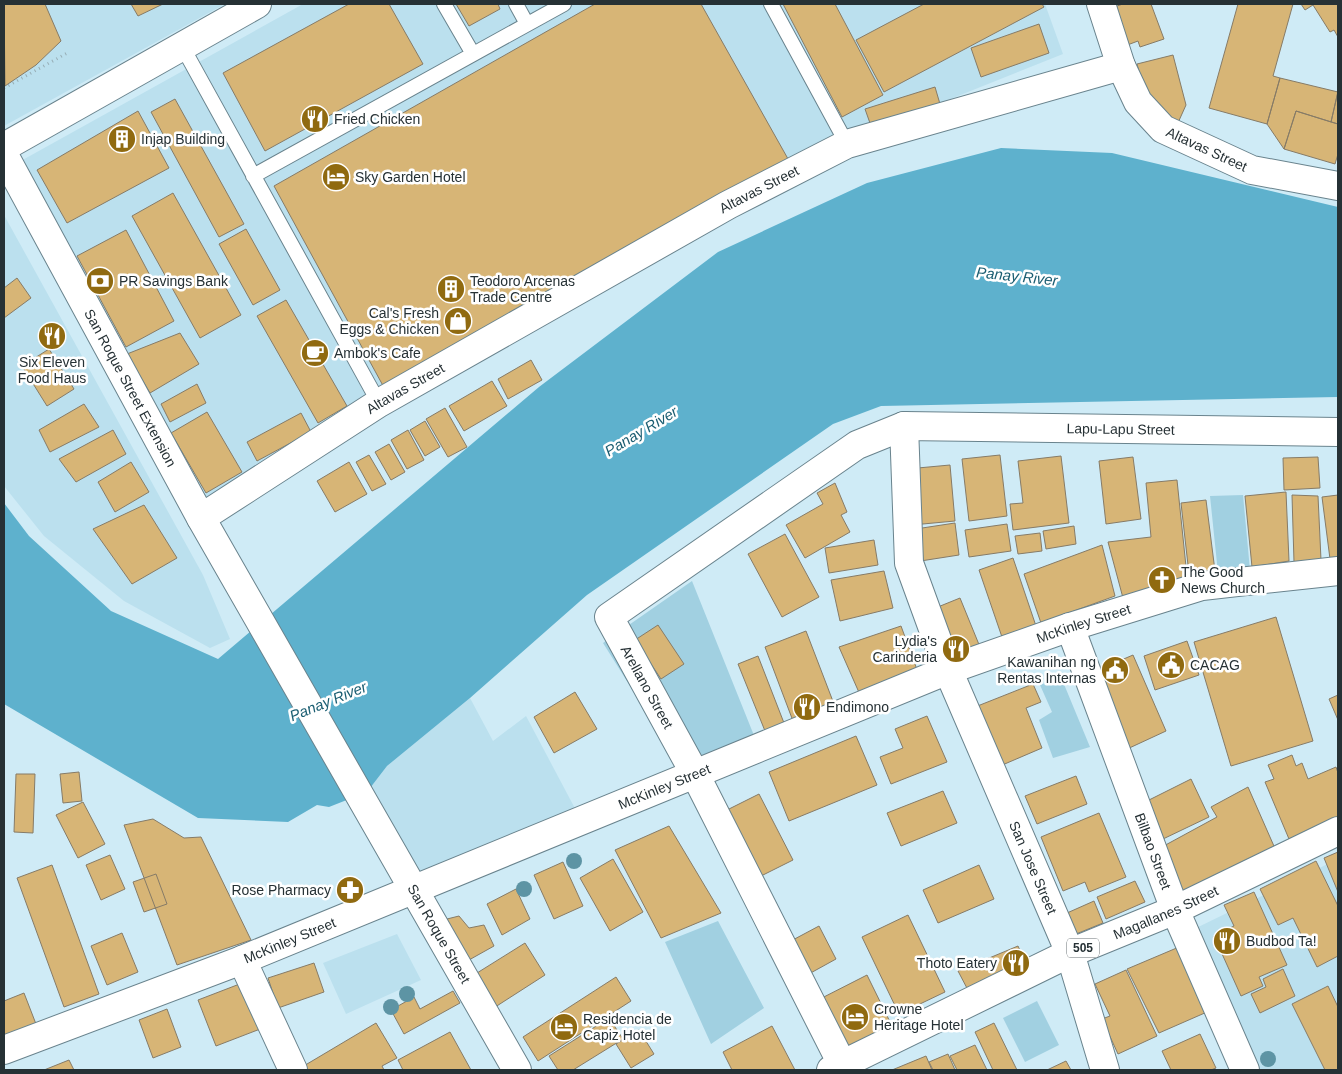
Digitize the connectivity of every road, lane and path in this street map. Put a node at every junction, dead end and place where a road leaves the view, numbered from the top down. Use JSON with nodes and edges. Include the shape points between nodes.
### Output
{"nodes":[{"id":1,"x":257,"y":4,"type":"edge"},
{"id":2,"x":444,"y":4,"type":"edge"},
{"id":3,"x":516,"y":4,"type":"edge"},
{"id":4,"x":564,"y":4,"type":"edge"},
{"id":5,"x":771,"y":4,"type":"edge"},
{"id":6,"x":1101,"y":4,"type":"edge"},
{"id":7,"x":527,"y":24,"type":"junction"},
{"id":8,"x":182,"y":46,"type":"junction"},
{"id":9,"x":69,"y":52,"type":"dead end"},
{"id":10,"x":473,"y":54,"type":"junction"},
{"id":11,"x":1121,"y":66,"type":"junction"},
{"id":12,"x":4,"y":88,"type":"edge"},
{"id":13,"x":847,"y":144,"type":"junction"},
{"id":14,"x":4,"y":148,"type":"edge"},
{"id":15,"x":4,"y":155,"type":"edge"},
{"id":16,"x":254,"y":176,"type":"junction"},
{"id":17,"x":1338,"y":186,"type":"edge"},
{"id":18,"x":379,"y":403,"type":"junction"},
{"id":19,"x":904,"y":426,"type":"junction"},
{"id":20,"x":1338,"y":432,"type":"edge"},
{"id":21,"x":201,"y":518,"type":"junction"},
{"id":22,"x":1338,"y":571,"type":"edge"},
{"id":23,"x":261,"y":618,"type":"joint"},
{"id":24,"x":1070,"y":627,"type":"junction"},
{"id":25,"x":948,"y":670,"type":"junction"},
{"id":26,"x":695,"y":774,"type":"junction"},
{"id":27,"x":1338,"y":831,"type":"edge"},
{"id":28,"x":415,"y":888,"type":"junction"},
{"id":29,"x":1175,"y":910,"type":"junction"},
{"id":30,"x":1070,"y":953,"type":"junction"},
{"id":31,"x":242,"y":960,"type":"junction"},
{"id":32,"x":4,"y":1050,"type":"edge"},
{"id":33,"x":839,"y":1068,"type":"edge"},
{"id":34,"x":293,"y":1070,"type":"edge"},
{"id":35,"x":517,"y":1070,"type":"edge"},
{"id":36,"x":1105,"y":1070,"type":"edge"},
{"id":37,"x":1245,"y":1070,"type":"edge"}],
"edges":[{"from":1,"to":8,"type":"street"},
{"from":2,"to":10,"type":"lane"},
{"from":3,"to":7,"type":"lane"},
{"from":4,"to":7,"type":"lane"},
{"from":5,"to":13,"type":"lane"},
{"from":6,"to":11,"type":"street"},
{"from":7,"to":10,"type":"lane"},
{"from":8,"to":14,"type":"street"},
{"from":8,"to":16,"type":"lane"},
{"from":9,"to":12,"type":"path"},
{"from":10,"to":16,"type":"lane"},
{"from":11,"to":13,"type":"street","name":"Altavas Street"},
{"from":11,"to":17,"type":"street","name":"Altavas Street","via":[[1138,102],[1163,129],[1252,170]]},
{"from":13,"to":18,"type":"street","name":"Altavas Street","via":[[728,205]]},
{"from":15,"to":21,"type":"street","name":"San Roque Street Extension"},
{"from":16,"to":18,"type":"lane"},
{"from":18,"to":21,"type":"street","name":"Altavas Street"},
{"from":19,"to":20,"type":"street","name":"Lapu-Lapu Street"},
{"from":19,"to":25,"type":"street","name":"San Jose Street","via":[[909,563]]},
{"from":19,"to":26,"type":"street","name":"Arellano Street","via":[[857,445],[609,617]]},
{"from":21,"to":23,"type":"street","name":"San Roque Street Extension"},
{"from":22,"to":24,"type":"street","name":"McKinley Street","via":[[1202,586]]},
{"from":23,"to":28,"type":"street","name":"San Roque Street"},
{"from":24,"to":25,"type":"street","name":"McKinley Street"},
{"from":24,"to":29,"type":"street","name":"Bilbao Street"},
{"from":25,"to":26,"type":"street","name":"McKinley Street"},
{"from":25,"to":30,"type":"street","name":"San Jose Street"},
{"from":26,"to":28,"type":"street","name":"McKinley Street"},
{"from":26,"to":33,"type":"street","name":"Arellano Street"},
{"from":27,"to":29,"type":"street","name":"Magallanes Street","number":"505"},
{"from":28,"to":31,"type":"street","name":"McKinley Street"},
{"from":28,"to":35,"type":"street","name":"San Roque Street"},
{"from":29,"to":30,"type":"street","name":"Magallanes Street","number":"505"},
{"from":29,"to":37,"type":"street","name":"Bilbao Street"},
{"from":30,"to":33,"type":"street","name":"Magallanes Street","number":"505"},
{"from":30,"to":36,"type":"street","name":"San Jose Street"},
{"from":31,"to":32,"type":"street","name":"McKinley Street"},
{"from":31,"to":34,"type":"street"}]}
